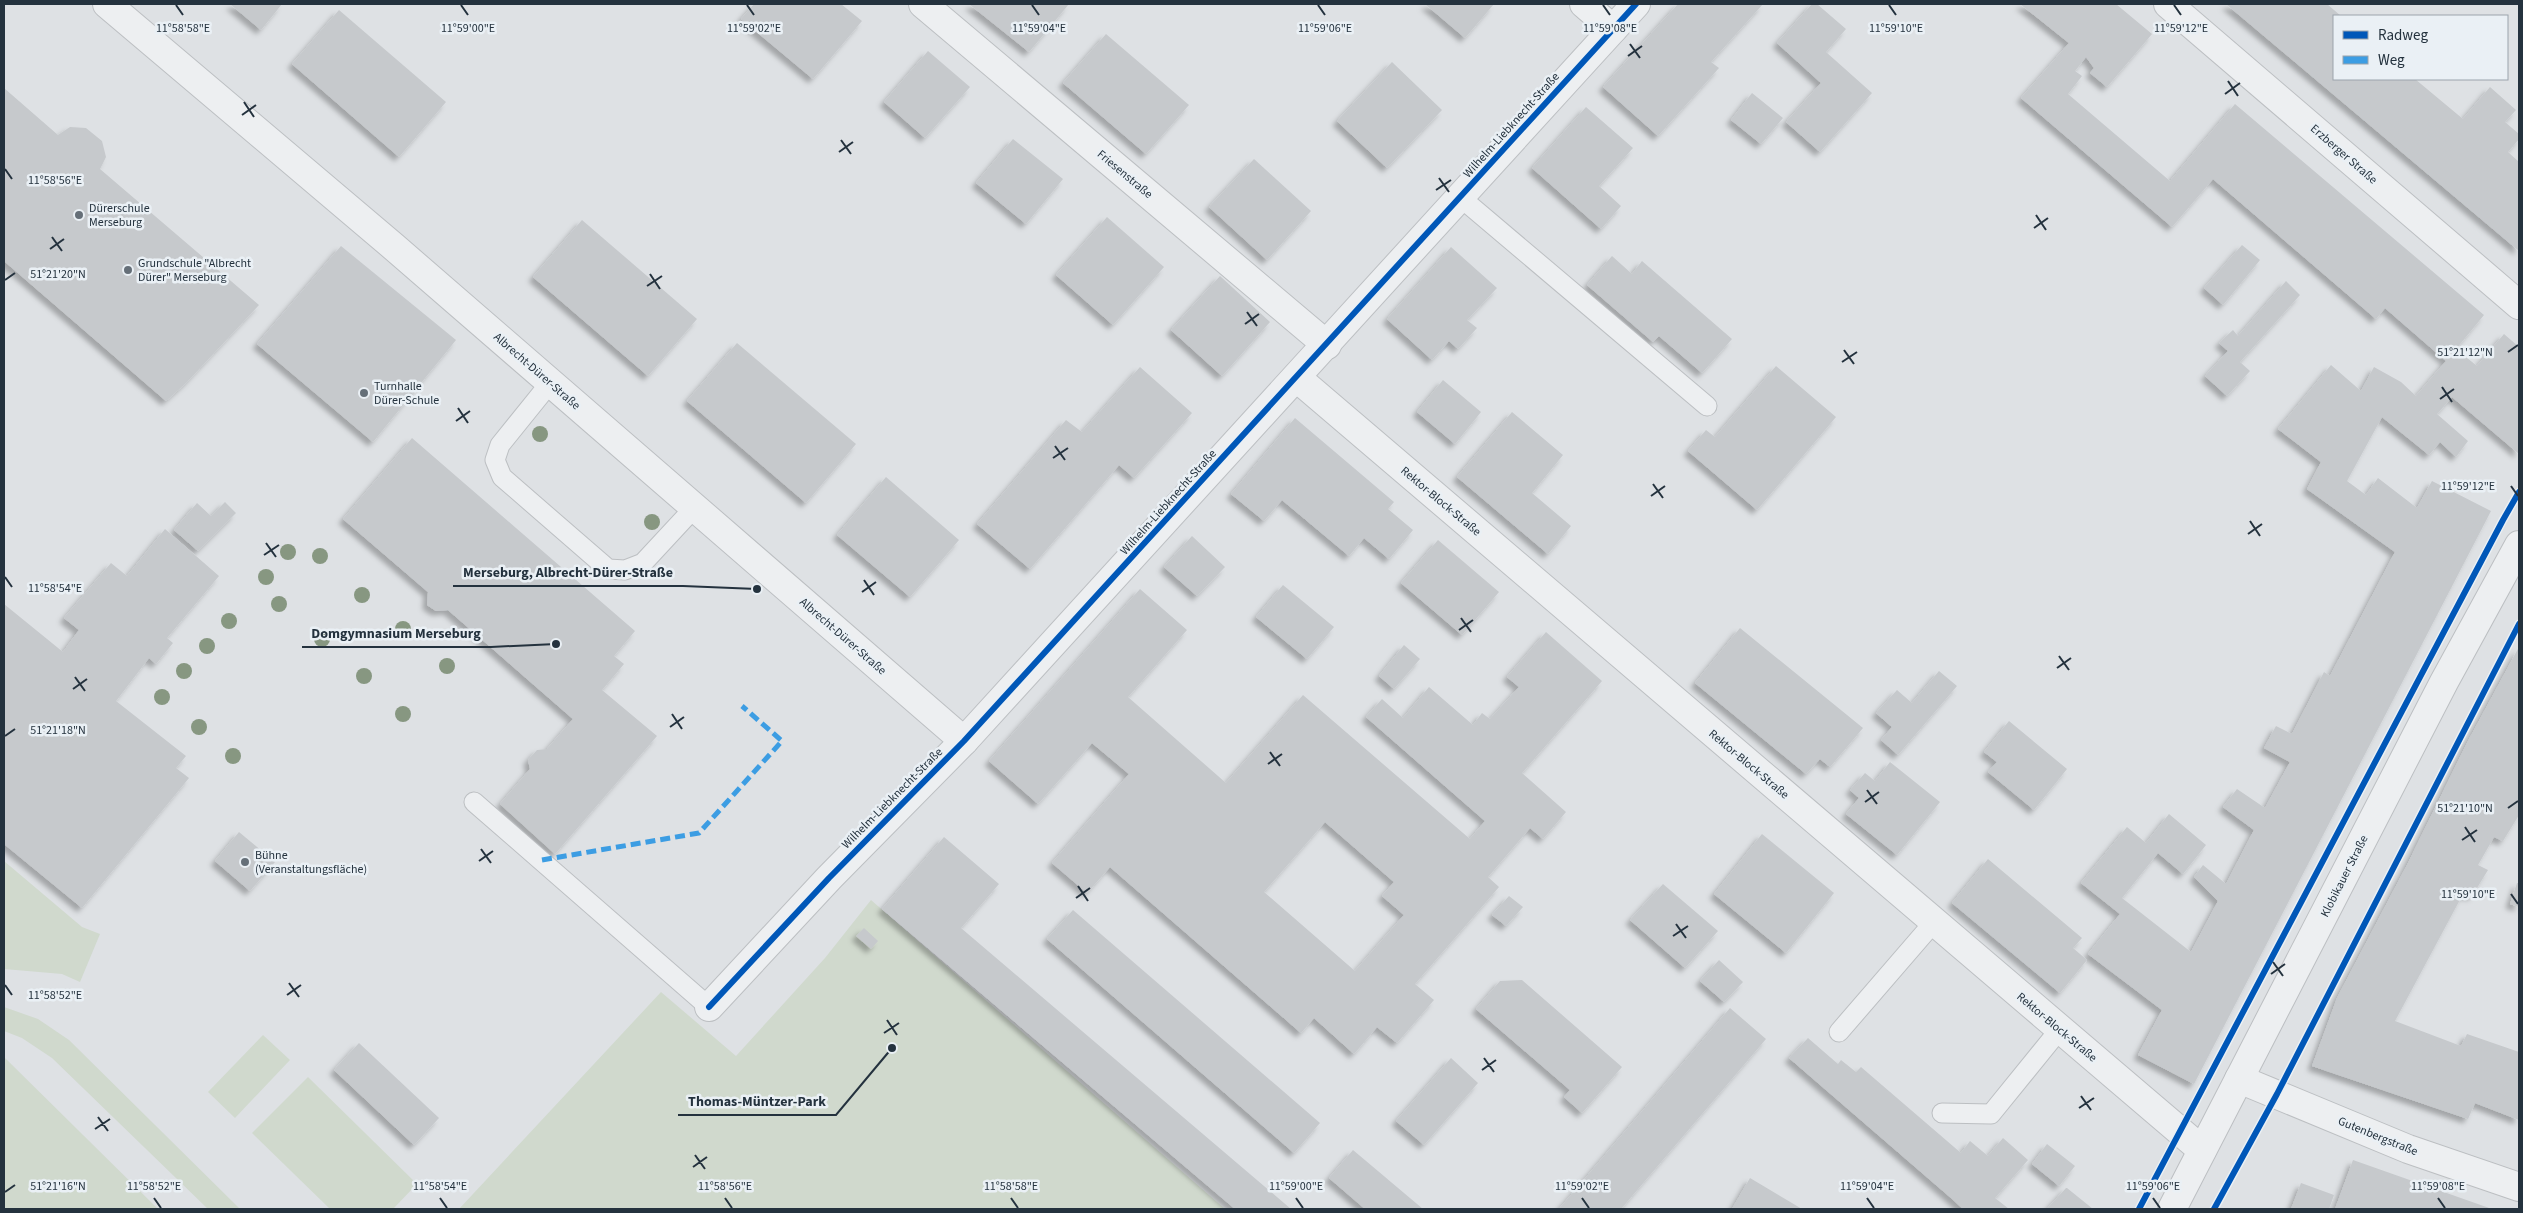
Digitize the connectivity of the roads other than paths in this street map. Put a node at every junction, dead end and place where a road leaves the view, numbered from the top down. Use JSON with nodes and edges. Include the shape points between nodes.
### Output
{"nodes":[{"id":1,"x":107,"y":4,"type":"edge"},
{"id":2,"x":923,"y":4,"type":"edge"},
{"id":3,"x":1584,"y":4,"type":"edge"},
{"id":4,"x":1636,"y":4,"type":"edge"},
{"id":5,"x":2168,"y":4,"type":"edge"},
{"id":6,"x":1613,"y":29,"type":"junction"},
{"id":7,"x":1460,"y":197,"type":"junction"},
{"id":8,"x":2519,"y":305,"type":"edge"},
{"id":9,"x":1327,"y":345,"type":"junction"},
{"id":10,"x":1296,"y":378,"type":"junction"},
{"id":11,"x":550,"y":383,"type":"junction"},
{"id":12,"x":1707,"y":406,"type":"dead end"},
{"id":13,"x":694,"y":508,"type":"junction"},
{"id":14,"x":2519,"y":545,"type":"edge"},
{"id":15,"x":964,"y":741,"type":"junction"},
{"id":16,"x":474,"y":802,"type":"dead end"},
{"id":17,"x":1934,"y":922,"type":"junction"},
{"id":18,"x":709,"y":1008,"type":"joint"},
{"id":19,"x":2060,"y":1029,"type":"junction"},
{"id":20,"x":1839,"y":1032,"type":"dead end"},
{"id":21,"x":2239,"y":1079,"type":"junction"},
{"id":22,"x":1942,"y":1113,"type":"dead end"},
{"id":23,"x":2202,"y":1150,"type":"junction"},
{"id":24,"x":2519,"y":1187,"type":"edge"},
{"id":25,"x":2172,"y":1209,"type":"edge"}],
"edges":[{"from":1,"to":11,"type":"street","name":"Albrecht-Dürer-Straße"},
{"from":2,"to":9,"type":"street","name":"Friesenstraße"},
{"from":3,"to":6,"type":"street"},
{"from":4,"to":6,"type":"street","name":"Wilhelm-Liebknecht-Straße"},
{"from":5,"to":8,"type":"street","name":"Erzberger Straße"},
{"from":6,"to":7,"type":"street","name":"Wilhelm-Liebknecht-Straße"},
{"from":7,"to":9,"type":"street","name":"Wilhelm-Liebknecht-Straße"},
{"from":7,"to":12,"type":"lane"},
{"from":9,"to":10,"type":"street","name":"Wilhelm-Liebknecht-Straße"},
{"from":10,"to":15,"type":"street","name":"Wilhelm-Liebknecht-Straße"},
{"from":10,"to":17,"type":"street","name":"Rektor-Block-Straße"},
{"from":11,"to":13,"type":"street","name":"Albrecht-Dürer-Straße"},
{"from":11,"to":13,"type":"lane","via":[[500,445],[495,460],[502,477],[608,569],[625,570],[643,563]]},
{"from":13,"to":15,"type":"street","name":"Albrecht-Dürer-Straße"},
{"from":14,"to":21,"type":"street","name":"Klobikauer Straße","via":[[2444,682]]},
{"from":15,"to":18,"type":"street","name":"Wilhelm-Liebknecht-Straße","via":[[829,878]]},
{"from":16,"to":18,"type":"lane"},
{"from":17,"to":19,"type":"street","name":"Rektor-Block-Straße"},
{"from":17,"to":20,"type":"lane"},
{"from":19,"to":22,"type":"lane","via":[[1991,1114]]},
{"from":19,"to":23,"type":"street","name":"Rektor-Block-Straße"},
{"from":21,"to":23,"type":"street","name":"Klobikauer Straße"},
{"from":21,"to":24,"type":"street","name":"Gutenbergstraße","via":[[2408,1149]]},
{"from":23,"to":25,"type":"street","name":"Klobikauer Straße"}]}
